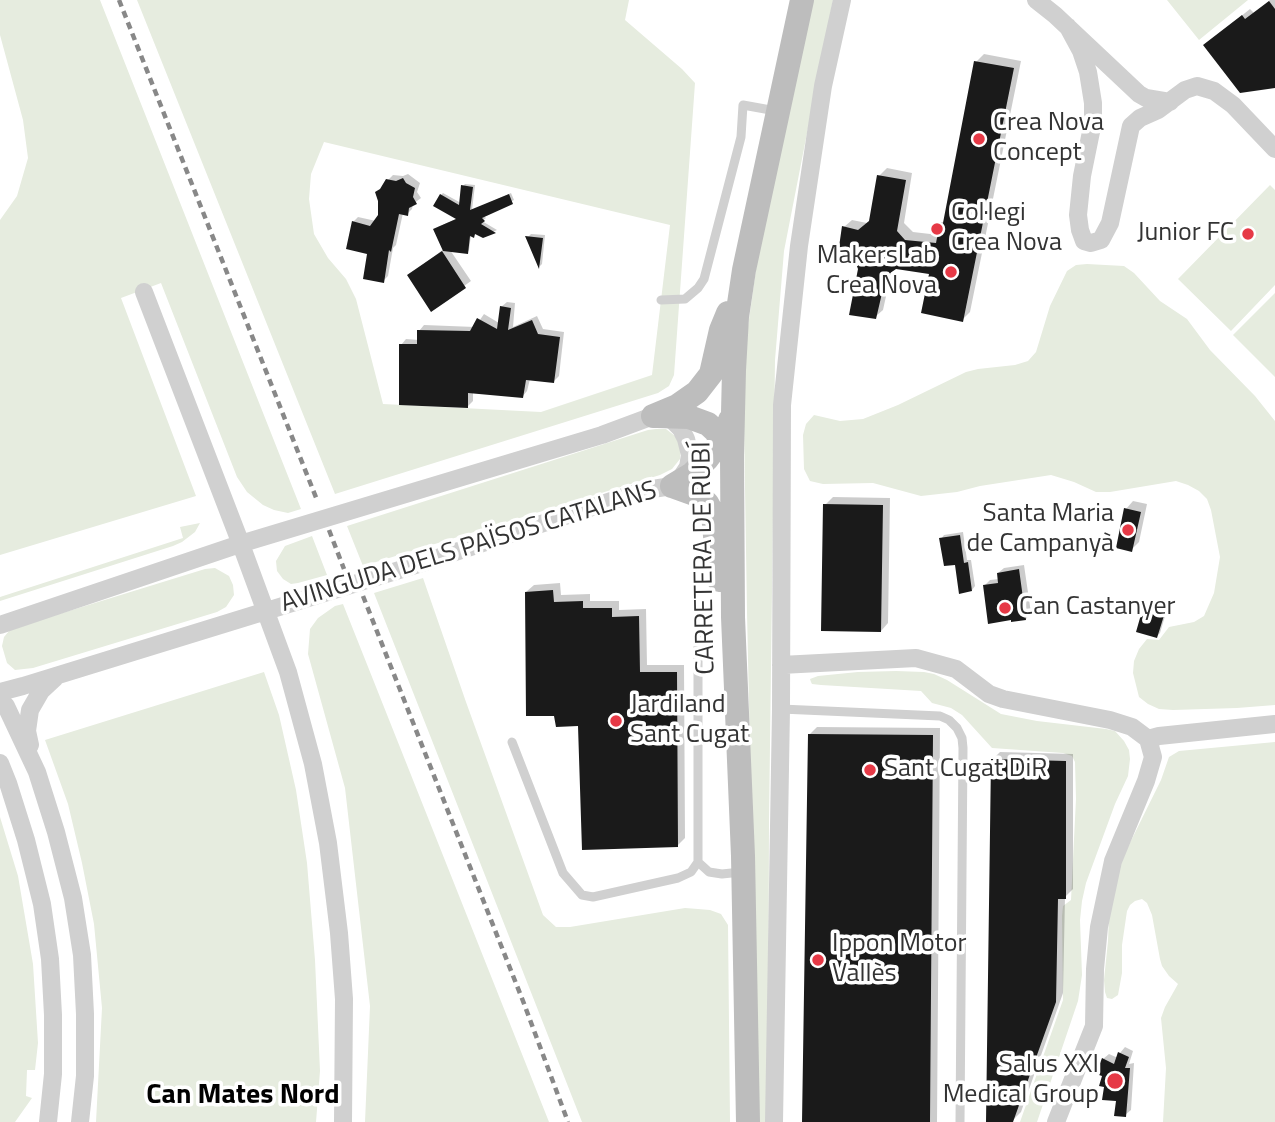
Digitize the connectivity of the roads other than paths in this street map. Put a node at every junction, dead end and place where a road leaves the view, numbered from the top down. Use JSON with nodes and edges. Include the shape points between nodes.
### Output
{"nodes":[{"id":1,"x":842,"y":0,"type":"edge"},
{"id":2,"x":1036,"y":0,"type":"edge"},
{"id":3,"x":798,"y":9,"type":"edge"},
{"id":4,"x":1068,"y":27,"type":"junction"},
{"id":5,"x":1128,"y":85,"type":"junction"},
{"id":6,"x":1170,"y":102,"type":"junction"},
{"id":7,"x":778,"y":111,"type":"junction"},
{"id":8,"x":1131,"y":126,"type":"junction"},
{"id":9,"x":1275,"y":149,"type":"edge"},
{"id":10,"x":144,"y":292,"type":"dead end"},
{"id":11,"x":740,"y":295,"type":"junction"},
{"id":12,"x":661,"y":300,"type":"dead end"},
{"id":13,"x":653,"y":416,"type":"junction"},
{"id":14,"x":728,"y":447,"type":"junction"},
{"id":15,"x":672,"y":486,"type":"junction"},
{"id":16,"x":240,"y":544,"type":"junction"},
{"id":17,"x":266,"y":611,"type":"junction"},
{"id":18,"x":0,"y":625,"type":"edge"},
{"id":19,"x":698,"y":631,"type":"dead end"},
{"id":20,"x":734,"y":635,"type":"junction"},
{"id":21,"x":781,"y":665,"type":"junction"},
{"id":22,"x":57,"y":676,"type":"junction"},
{"id":23,"x":0,"y":692,"type":"edge"},
{"id":24,"x":0,"y":701,"type":"edge"},
{"id":25,"x":781,"y":709,"type":"junction"},
{"id":26,"x":1275,"y":723,"type":"edge"},
{"id":27,"x":1148,"y":739,"type":"junction"},
{"id":28,"x":512,"y":742,"type":"dead end"},
{"id":29,"x":0,"y":763,"type":"edge"},
{"id":30,"x":37,"y":772,"type":"junction"},
{"id":31,"x":698,"y":862,"type":"junction"},
{"id":32,"x":744,"y":872,"type":"junction"},
{"id":33,"x":47,"y":1121,"type":"edge"},
{"id":34,"x":80,"y":1122,"type":"edge"},
{"id":35,"x":343,"y":1122,"type":"edge"},
{"id":36,"x":748,"y":1122,"type":"edge"},
{"id":37,"x":774,"y":1122,"type":"edge"},
{"id":38,"x":960,"y":1122,"type":"edge"},
{"id":39,"x":1056,"y":1122,"type":"edge"}],
"edges":[{"from":1,"to":21,"type":"street","via":[[823,86],[783,391]]},
{"from":2,"to":4,"type":"street"},
{"from":3,"to":7,"type":"main road","name":"CARRETERA DE RUBÍ"},
{"from":4,"to":5,"type":"street"},
{"from":4,"to":8,"type":"street","via":[[1088,72],[1093,103],[1078,215],[1084,240],[1091,243],[1101,240],[1110,223]]},
{"from":5,"to":6,"type":"street","via":[[1146,98]]},
{"from":5,"to":8,"type":"street"},
{"from":6,"to":8,"type":"street"},
{"from":6,"to":9,"type":"street","via":[[1198,86],[1214,91]]},
{"from":7,"to":11,"type":"main road","name":"CARRETERA DE RUBÍ"},
{"from":7,"to":12,"type":"lane","via":[[743,105],[741,137],[704,279],[685,299]]},
{"from":10,"to":16,"type":"street"},
{"from":11,"to":13,"type":"main road","via":[[722,330],[711,374],[697,393]]},
{"from":11,"to":14,"type":"main road","name":"CARRETERA DE RUBÍ"},
{"from":13,"to":14,"type":"main road","via":[[690,417],[708,424]]},
{"from":13,"to":15,"type":"street","name":"AVINGUDA DELS PAÏSOS CATALANS","via":[[673,420],[686,439],[688,467]]},
{"from":13,"to":16,"type":"street"},
{"from":14,"to":15,"type":"main road"},
{"from":14,"to":20,"type":"main road","name":"CARRETERA DE RUBÍ"},
{"from":15,"to":17,"type":"street","name":"AVINGUDA DELS PAÏSOS CATALANS","via":[[620,498]]},
{"from":15,"to":20,"type":"main road","via":[[697,495],[713,514],[719,580]]},
{"from":16,"to":17,"type":"street"},
{"from":16,"to":18,"type":"street"},
{"from":17,"to":22,"type":"street","name":"AVINGUDA DELS PAÏSOS CATALANS"},
{"from":17,"to":35,"type":"street","via":[[309,751],[328,843],[344,999]]},
{"from":19,"to":31,"type":"lane"},
{"from":20,"to":32,"type":"main road","name":"CARRETERA DE RUBÍ"},
{"from":21,"to":25,"type":"street"},
{"from":21,"to":27,"type":"street","via":[[916,658],[956,669],[1003,699],[1110,720],[1132,727]]},
{"from":22,"to":23,"type":"street","name":"AVINGUDA DELS PAÏSOS CATALANS"},
{"from":22,"to":30,"type":"street","via":[[35,699],[27,720]]},
{"from":24,"to":30,"type":"street"},
{"from":25,"to":37,"type":"street"},
{"from":25,"to":38,"type":"lane","via":[[940,716],[957,728],[962,738]]},
{"from":26,"to":27,"type":"street"},
{"from":27,"to":39,"type":"street","via":[[1153,757],[1113,861],[1099,927],[1094,1026]]},
{"from":28,"to":31,"type":"lane","via":[[563,873],[582,895],[593,897],[678,878]]},
{"from":29,"to":33,"type":"street","via":[[26,840],[50,959],[53,1074]]},
{"from":30,"to":34,"type":"street","via":[[73,898],[82,955],[85,1076]]},
{"from":31,"to":32,"type":"lane","via":[[709,872]]},
{"from":32,"to":36,"type":"main road","name":"CARRETERA DE RUBÍ"}]}
